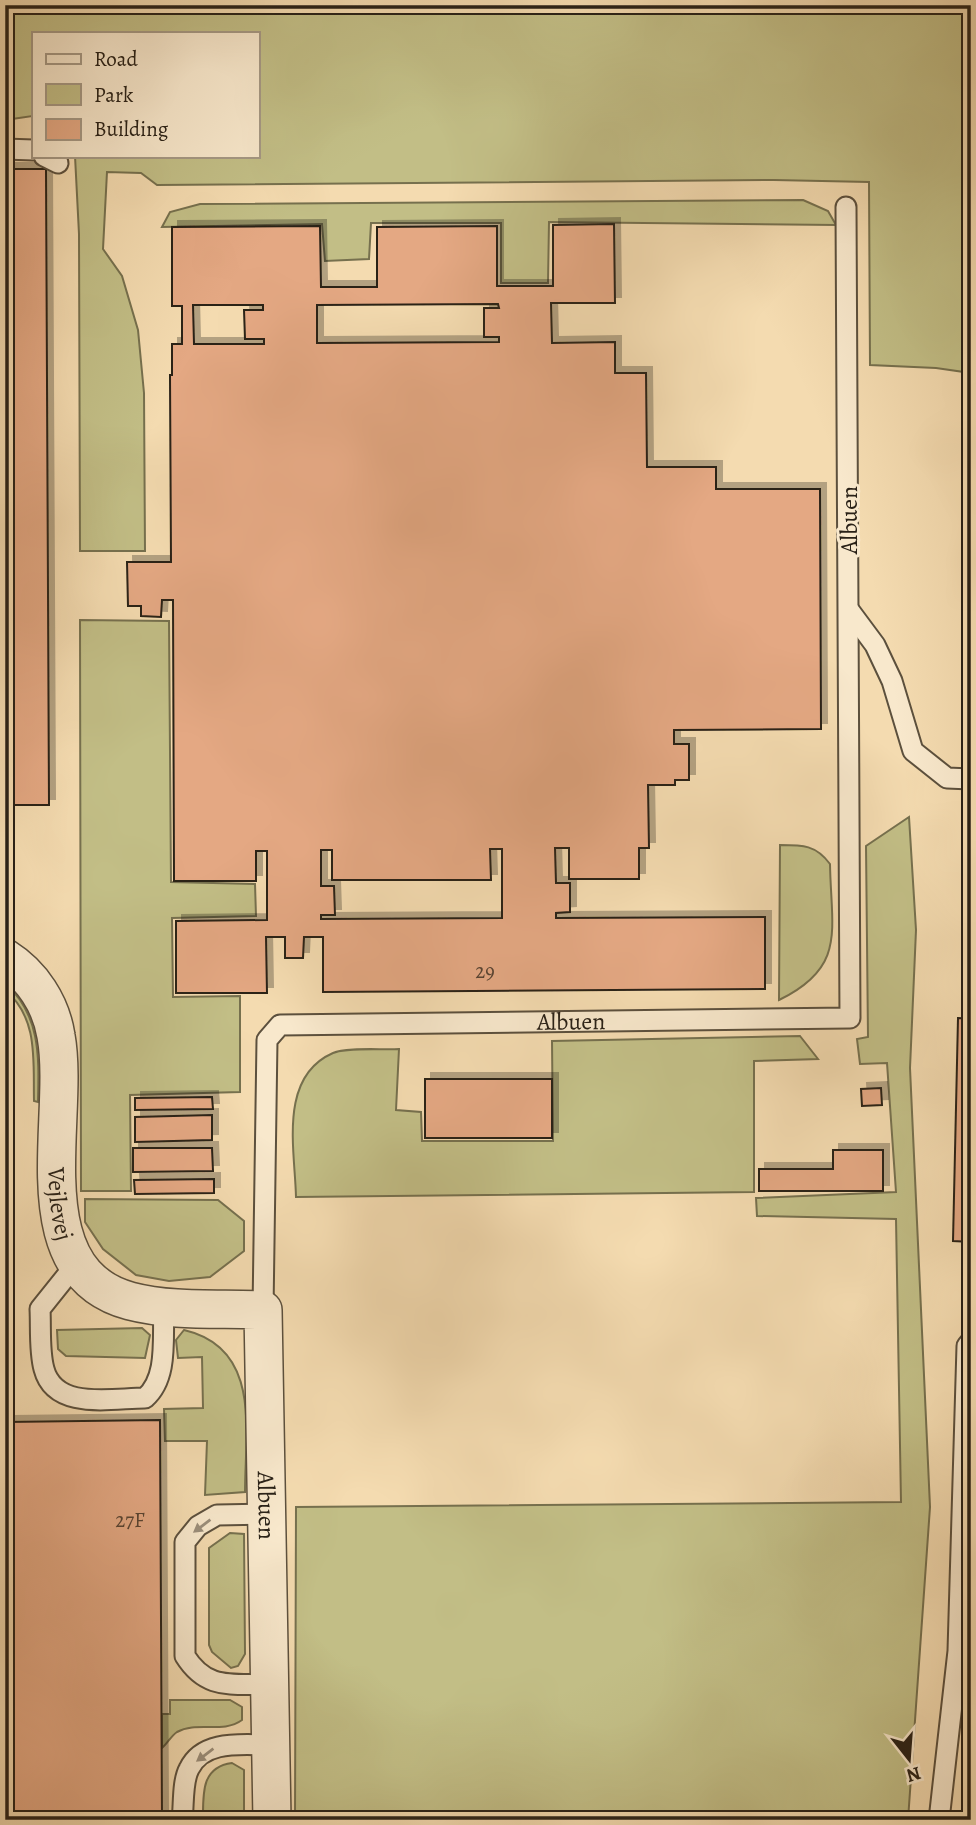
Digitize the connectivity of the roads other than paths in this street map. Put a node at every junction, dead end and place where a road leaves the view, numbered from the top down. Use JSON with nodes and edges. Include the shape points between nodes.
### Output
{"nodes":[{"id":1,"x":5,"y":149,"type":"edge"},
{"id":2,"x":32,"y":150,"type":"edge"},
{"id":3,"x":846,"y":206,"type":"dead end"},
{"id":4,"x":849,"y":610,"type":"junction"},
{"id":5,"x":971,"y":779,"type":"edge"},
{"id":6,"x":5,"y":958,"type":"edge"},
{"id":7,"x":76,"y":1264,"type":"junction"},
{"id":8,"x":164,"y":1306,"type":"junction"},
{"id":9,"x":263,"y":1310,"type":"junction"},
{"id":10,"x":969,"y":1344,"type":"edge"},
{"id":11,"x":267,"y":1514,"type":"junction"},
{"id":12,"x":964,"y":1651,"type":"edge"},
{"id":13,"x":270,"y":1685,"type":"junction"},
{"id":14,"x":270,"y":1745,"type":"junction"},
{"id":15,"x":182,"y":1820,"type":"edge"},
{"id":16,"x":272,"y":1820,"type":"edge"},
{"id":17,"x":939,"y":1820,"type":"edge"}],
"edges":[{"from":1,"to":2,"type":"lane"},
{"from":3,"to":4,"type":"lane","name":"Albuen"},
{"from":4,"to":5,"type":"lane","via":[[876,645],[913,751],[947,778]]},
{"from":4,"to":9,"type":"lane","name":"Albuen","via":[[850,1018],[280,1025],[267,1040]]},
{"from":6,"to":7,"type":"street","name":"Vejlevej","via":[[36,985],[57,1036],[58,1205],[63,1238]]},
{"from":7,"to":8,"type":"street","name":"Vejlevej","via":[[99,1287],[130,1301]]},
{"from":7,"to":8,"type":"lane","via":[[40,1309],[44,1369],[52,1387],[71,1398],[145,1398],[154,1390],[160,1378]]},
{"from":8,"to":9,"type":"street","name":"Vejlevej"},
{"from":9,"to":11,"type":"street","name":"Albuen"},
{"from":10,"to":12,"type":"lane"},
{"from":11,"to":13,"type":"street","name":"Albuen"},
{"from":11,"to":13,"type":"lane","one_way":true,"via":[[217,1515],[198,1526],[185,1542],[184,1656],[194,1671],[210,1682]]},
{"from":12,"to":17,"type":"lane"},
{"from":13,"to":14,"type":"street","name":"Albuen"},
{"from":14,"to":15,"type":"lane","one_way":true,"via":[[217,1746],[201,1756],[188,1770]]},
{"from":14,"to":16,"type":"street","name":"Albuen"}]}
